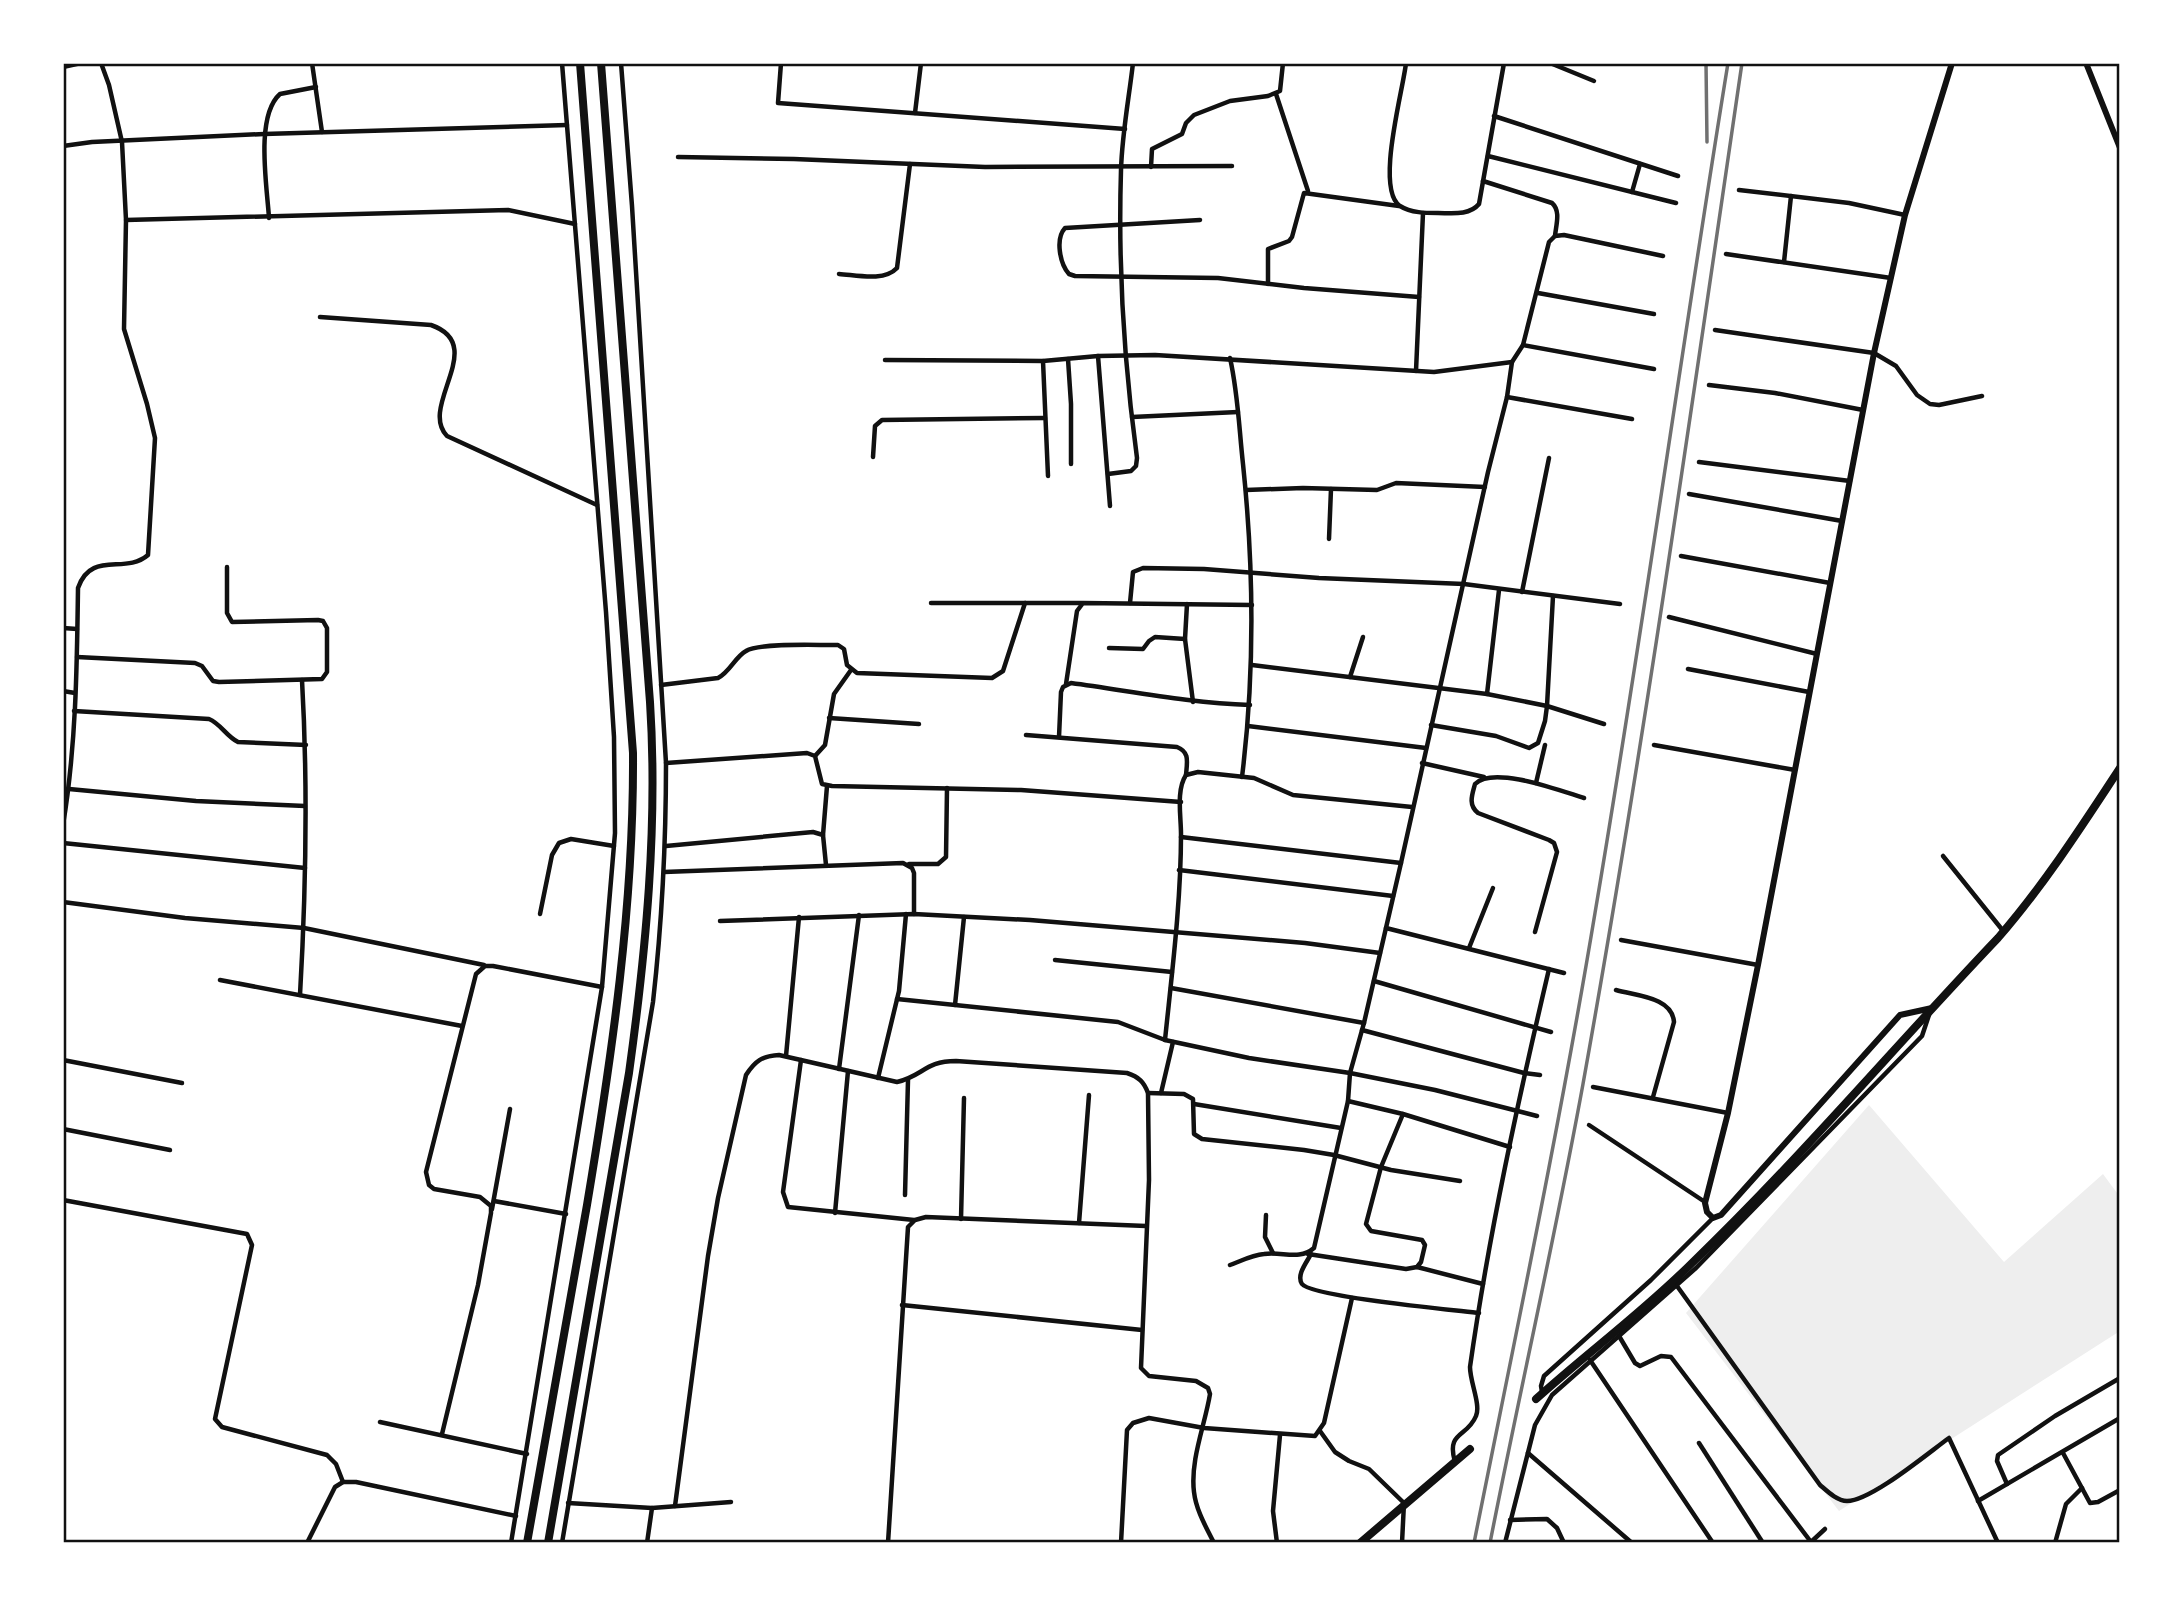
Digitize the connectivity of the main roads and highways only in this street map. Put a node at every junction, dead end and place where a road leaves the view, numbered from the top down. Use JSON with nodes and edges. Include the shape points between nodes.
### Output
{"nodes":[{"id":1,"x":580,"y":63,"type":"edge"},
{"id":2,"x":601,"y":63,"type":"edge"},
{"id":3,"x":2120,"y":768,"type":"edge"},
{"id":4,"x":1539,"y":1396,"type":"road end"},
{"id":5,"x":1470,"y":1449,"type":"dead end"},
{"id":6,"x":527,"y":1543,"type":"edge"},
{"id":7,"x":548,"y":1543,"type":"edge"},
{"id":8,"x":1360,"y":1543,"type":"edge"}],
"edges":[{"from":1,"to":6,"type":"main road","via":[[633,753],[633,809],[611,1055]]},
{"from":2,"to":7,"type":"main road","via":[[650,702],[653,828],[629,1073]]},
{"from":3,"to":4,"type":"main road","via":[[2004,932],[1692,1264]]},
{"from":5,"to":8,"type":"main road"}]}
